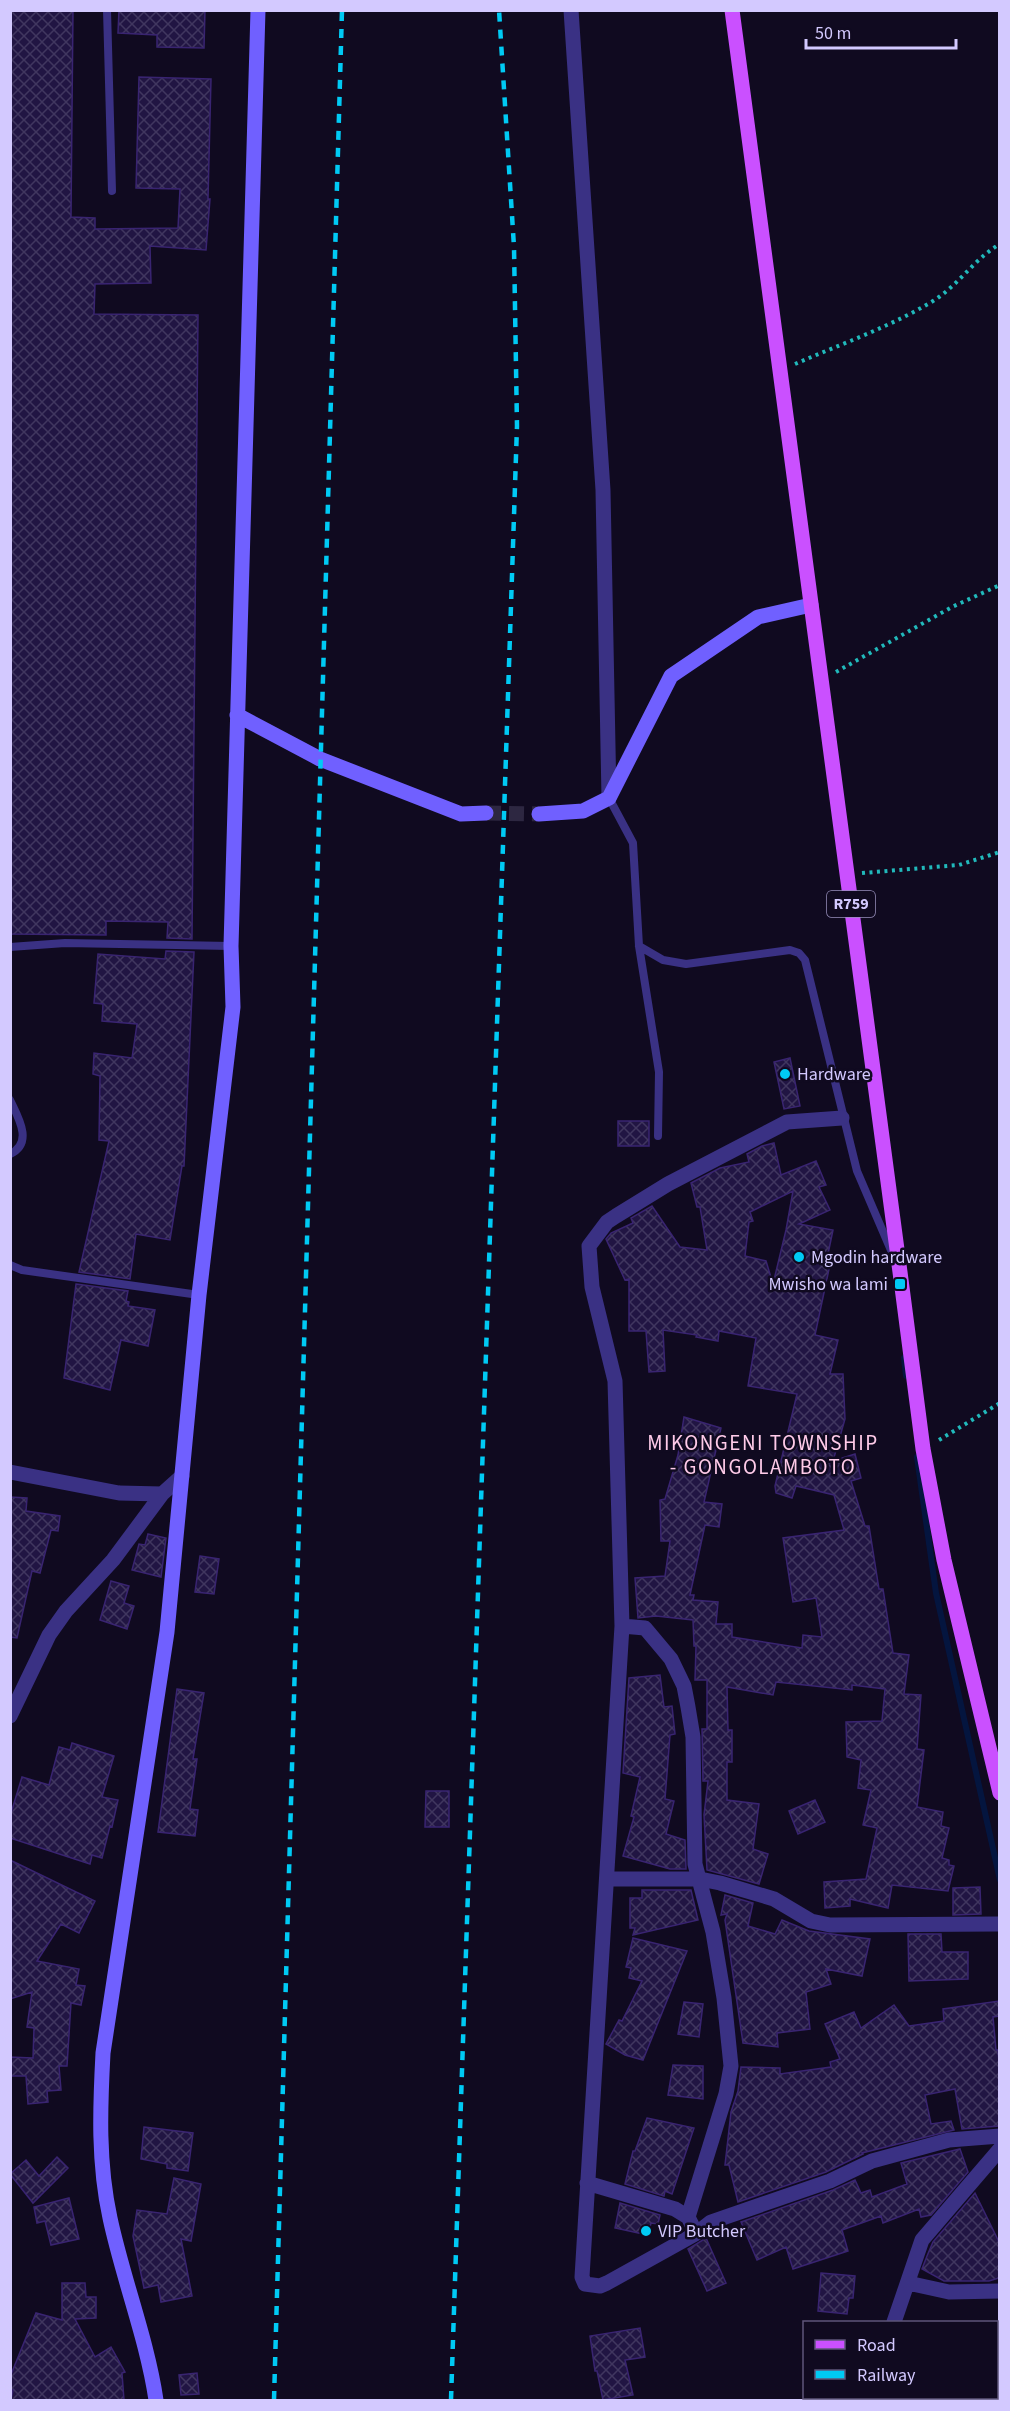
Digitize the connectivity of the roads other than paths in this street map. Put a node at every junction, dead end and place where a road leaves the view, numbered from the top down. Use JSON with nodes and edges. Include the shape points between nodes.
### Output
{"nodes":[{"id":1,"x":107,"y":10,"type":"edge"},
{"id":2,"x":258,"y":10,"type":"edge"},
{"id":3,"x":570,"y":10,"type":"edge"},
{"id":4,"x":732,"y":10,"type":"edge"},
{"id":5,"x":112,"y":191,"type":"dead end"},
{"id":6,"x":811,"y":605,"type":"junction"},
{"id":7,"x":237,"y":715,"type":"junction"},
{"id":8,"x":609,"y":798,"type":"junction"},
{"id":9,"x":486,"y":813,"type":"tunnel mouth"},
{"id":10,"x":539,"y":814,"type":"tunnel mouth"},
{"id":11,"x":231,"y":946,"type":"junction"},
{"id":12,"x":639,"y":946,"type":"junction"},
{"id":13,"x":10,"y":947,"type":"edge"},
{"id":14,"x":10,"y":1100,"type":"edge"},
{"id":15,"x":842,"y":1118,"type":"junction"},
{"id":16,"x":658,"y":1136,"type":"dead end"},
{"id":17,"x":10,"y":1154,"type":"edge"},
{"id":18,"x":10,"y":1265,"type":"edge"},
{"id":19,"x":900,"y":1272,"type":"junction"},
{"id":20,"x":199,"y":1295,"type":"junction"},
{"id":21,"x":10,"y":1472,"type":"edge"},
{"id":22,"x":182,"y":1476,"type":"junction"},
{"id":23,"x":162,"y":1494,"type":"junction"},
{"id":24,"x":622,"y":1626,"type":"junction"},
{"id":25,"x":10,"y":1716,"type":"edge"},
{"id":26,"x":999,"y":1793,"type":"edge"},
{"id":27,"x":607,"y":1879,"type":"junction"},
{"id":28,"x":700,"y":1879,"type":"junction"},
{"id":29,"x":998,"y":1924,"type":"edge"},
{"id":30,"x":999,"y":2136,"type":"edge"},
{"id":31,"x":999,"y":2149,"type":"edge"},
{"id":32,"x":587,"y":2183,"type":"junction"},
{"id":33,"x":688,"y":2217,"type":"junction"},
{"id":34,"x":697,"y":2233,"type":"junction"},
{"id":35,"x":908,"y":2283,"type":"junction"},
{"id":36,"x":999,"y":2291,"type":"edge"},
{"id":37,"x":894,"y":2321,"type":"edge"},
{"id":38,"x":156,"y":2400,"type":"edge"}],
"edges":[{"from":1,"to":5,"type":"lane"},
{"from":2,"to":7,"type":"street"},
{"from":3,"to":8,"type":"street","via":[[603,490]]},
{"from":4,"to":6,"type":"main road","number":"R759"},
{"from":6,"to":8,"type":"street","via":[[758,617],[671,676]]},
{"from":6,"to":19,"type":"main road","number":"R759"},
{"from":7,"to":9,"type":"street","via":[[331,763],[461,814]]},
{"from":7,"to":11,"type":"street"},
{"from":8,"to":10,"type":"street","via":[[583,811]]},
{"from":8,"to":12,"type":"lane","via":[[633,843]]},
{"from":11,"to":13,"type":"lane","via":[[65,943]]},
{"from":11,"to":20,"type":"street","via":[[233,1007]]},
{"from":12,"to":15,"type":"lane","via":[[663,960],[686,964],[790,950],[799,953],[805,960]]},
{"from":12,"to":16,"type":"lane","via":[[659,1072]]},
{"from":14,"to":17,"type":"lane","via":[[24,1139],[17,1151]]},
{"from":15,"to":19,"type":"lane","via":[[857,1171]]},
{"from":15,"to":24,"type":"street","via":[[787,1122],[616,1216],[590,1246],[592,1287],[615,1381]]},
{"from":18,"to":20,"type":"lane","via":[[22,1270]]},
{"from":19,"to":26,"type":"main road","number":"R759","via":[[923,1449]]},
{"from":20,"to":22,"type":"street"},
{"from":21,"to":23,"type":"street","via":[[119,1493]]},
{"from":22,"to":23,"type":"street"},
{"from":22,"to":38,"type":"street","via":[[167,1632],[103,2053],[100,2112],[100,2156],[109,2216]]},
{"from":23,"to":25,"type":"street","via":[[114,1560],[49,1635]]},
{"from":24,"to":27,"type":"street"},
{"from":24,"to":28,"type":"street","via":[[645,1628],[671,1659],[684,1686],[693,1737],[693,1846]]},
{"from":27,"to":28,"type":"street"},
{"from":27,"to":32,"type":"street"},
{"from":28,"to":29,"type":"street","via":[[761,1894],[811,1921],[830,1925]]},
{"from":28,"to":33,"type":"street","via":[[713,1932],[731,2066]]},
{"from":30,"to":34,"type":"street","via":[[949,2140],[872,2161],[830,2181],[711,2222]]},
{"from":31,"to":35,"type":"street","via":[[922,2240]]},
{"from":32,"to":33,"type":"street","via":[[655,2202]]},
{"from":32,"to":34,"type":"street","via":[[582,2277],[585,2284],[607,2283]]},
{"from":33,"to":34,"type":"street"},
{"from":35,"to":36,"type":"street","via":[[949,2292]]},
{"from":35,"to":37,"type":"street"}]}
